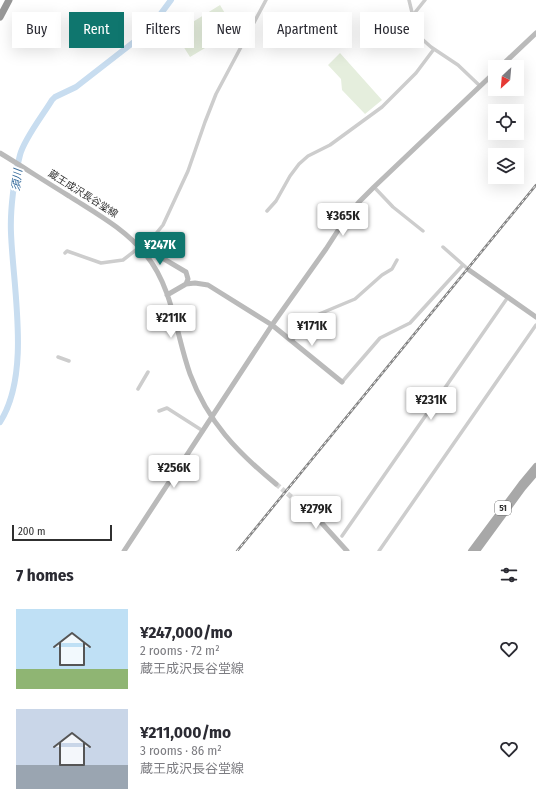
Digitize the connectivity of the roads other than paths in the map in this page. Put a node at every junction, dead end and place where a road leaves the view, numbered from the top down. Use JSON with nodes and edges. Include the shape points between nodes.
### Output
{"nodes":[{"id":1,"x":3,"y":0,"type":"edge"},
{"id":2,"x":8,"y":0,"type":"edge"},
{"id":3,"x":266,"y":0,"type":"edge"},
{"id":4,"x":409,"y":0,"type":"edge"},
{"id":5,"x":425,"y":0,"type":"edge"},
{"id":6,"x":0,"y":6,"type":"edge"},
{"id":7,"x":412,"y":12,"type":"edge"},
{"id":8,"x":415,"y":12,"type":"edge"},
{"id":9,"x":0,"y":17,"type":"edge"},
{"id":10,"x":536,"y":33,"type":"edge"},
{"id":11,"x":424,"y":40,"type":"edge"},
{"id":12,"x":434,"y":50,"type":"junction"},
{"id":13,"x":507,"y":60,"type":"edge"},
{"id":14,"x":488,"y":79,"type":"edge"},
{"id":15,"x":480,"y":86,"type":"junction"},
{"id":16,"x":0,"y":153,"type":"edge"},
{"id":17,"x":374,"y":187,"type":"junction"},
{"id":18,"x":267,"y":212,"type":"dead end"},
{"id":19,"x":423,"y":231,"type":"dead end"},
{"id":20,"x":141,"y":247,"type":"junction"},
{"id":21,"x":443,"y":247,"type":"dead end"},
{"id":22,"x":65,"y":253,"type":"dead end"},
{"id":23,"x":397,"y":260,"type":"dead end"},
{"id":24,"x":463,"y":265,"type":"junction"},
{"id":25,"x":469,"y":270,"type":"joint"},
{"id":26,"x":186,"y":284,"type":"junction"},
{"id":27,"x":167,"y":295,"type":"junction"},
{"id":28,"x":508,"y":297,"type":"junction"},
{"id":29,"x":536,"y":317,"type":"edge"},
{"id":30,"x":272,"y":325,"type":"junction"},
{"id":31,"x":536,"y":325,"type":"edge"},
{"id":32,"x":292,"y":341,"type":"junction"},
{"id":33,"x":58,"y":357,"type":"dead end"},
{"id":34,"x":69,"y":361,"type":"dead end"},
{"id":35,"x":148,"y":372,"type":"dead end"},
{"id":36,"x":342,"y":382,"type":"joint"},
{"id":37,"x":138,"y":389,"type":"dead end"},
{"id":38,"x":159,"y":411,"type":"dead end"},
{"id":39,"x":212,"y":418,"type":"junction"},
{"id":40,"x":202,"y":431,"type":"junction"},
{"id":41,"x":536,"y":466,"type":"edge"},
{"id":42,"x":536,"y":473,"type":"edge"},
{"id":43,"x":276,"y":484,"type":"tunnel mouth"},
{"id":44,"x":294,"y":499,"type":"tunnel mouth"},
{"id":45,"x":342,"y":536,"type":"dead end"},
{"id":46,"x":124,"y":551,"type":"edge"},
{"id":47,"x":347,"y":551,"type":"edge"},
{"id":48,"x":379,"y":551,"type":"edge"},
{"id":49,"x":471,"y":551,"type":"edge"},
{"id":50,"x":478,"y":551,"type":"edge"}],
"edges":[{"from":1,"to":6,"type":"highway"},
{"from":2,"to":9,"type":"highway"},
{"from":3,"to":20,"type":"street","via":[[216,94],[192,162],[163,225]]},
{"from":4,"to":7,"type":"street"},
{"from":5,"to":8,"type":"street"},
{"from":10,"to":13,"type":"street"},
{"from":11,"to":12,"type":"street"},
{"from":12,"to":15,"type":"street","via":[[458,65]]},
{"from":12,"to":18,"type":"street","via":[[416,73],[382,107],[299,164]]},
{"from":14,"to":15,"type":"street"},
{"from":15,"to":17,"type":"street"},
{"from":16,"to":20,"type":"street","name":"蔵王成沢長谷堂線","via":[[119,228]]},
{"from":17,"to":19,"type":"street","via":[[393,207]]},
{"from":17,"to":30,"type":"street","via":[[346,218]]},
{"from":20,"to":22,"type":"street","via":[[123,260],[106,263],[67,251]]},
{"from":20,"to":26,"type":"street","via":[[186,272]]},
{"from":20,"to":27,"type":"street","name":"蔵王成沢長谷堂線","via":[[156,270]]},
{"from":21,"to":24,"type":"street"},
{"from":23,"to":32,"type":"street","via":[[392,269],[355,299],[312,317]]},
{"from":24,"to":25,"type":"street"},
{"from":24,"to":36,"type":"street","via":[[410,323],[380,338]]},
{"from":25,"to":28,"type":"street"},
{"from":26,"to":27,"type":"street"},
{"from":26,"to":30,"type":"street","via":[[208,285]]},
{"from":27,"to":39,"type":"street","name":"蔵王成沢長谷堂線","via":[[190,373]]},
{"from":28,"to":29,"type":"street"},
{"from":28,"to":45,"type":"street"},
{"from":30,"to":32,"type":"street"},
{"from":30,"to":39,"type":"street"},
{"from":31,"to":48,"type":"street"},
{"from":32,"to":36,"type":"street"},
{"from":33,"to":34,"type":"street"},
{"from":35,"to":37,"type":"street"},
{"from":38,"to":40,"type":"street","via":[[167,408]]},
{"from":39,"to":40,"type":"street"},
{"from":39,"to":43,"type":"street","name":"蔵王成沢長谷堂線","via":[[238,451]]},
{"from":40,"to":46,"type":"street"},
{"from":41,"to":49,"type":"main road","number":"51"},
{"from":42,"to":50,"type":"main road","number":"51"},
{"from":44,"to":47,"type":"street","via":[[319,520]]}]}
